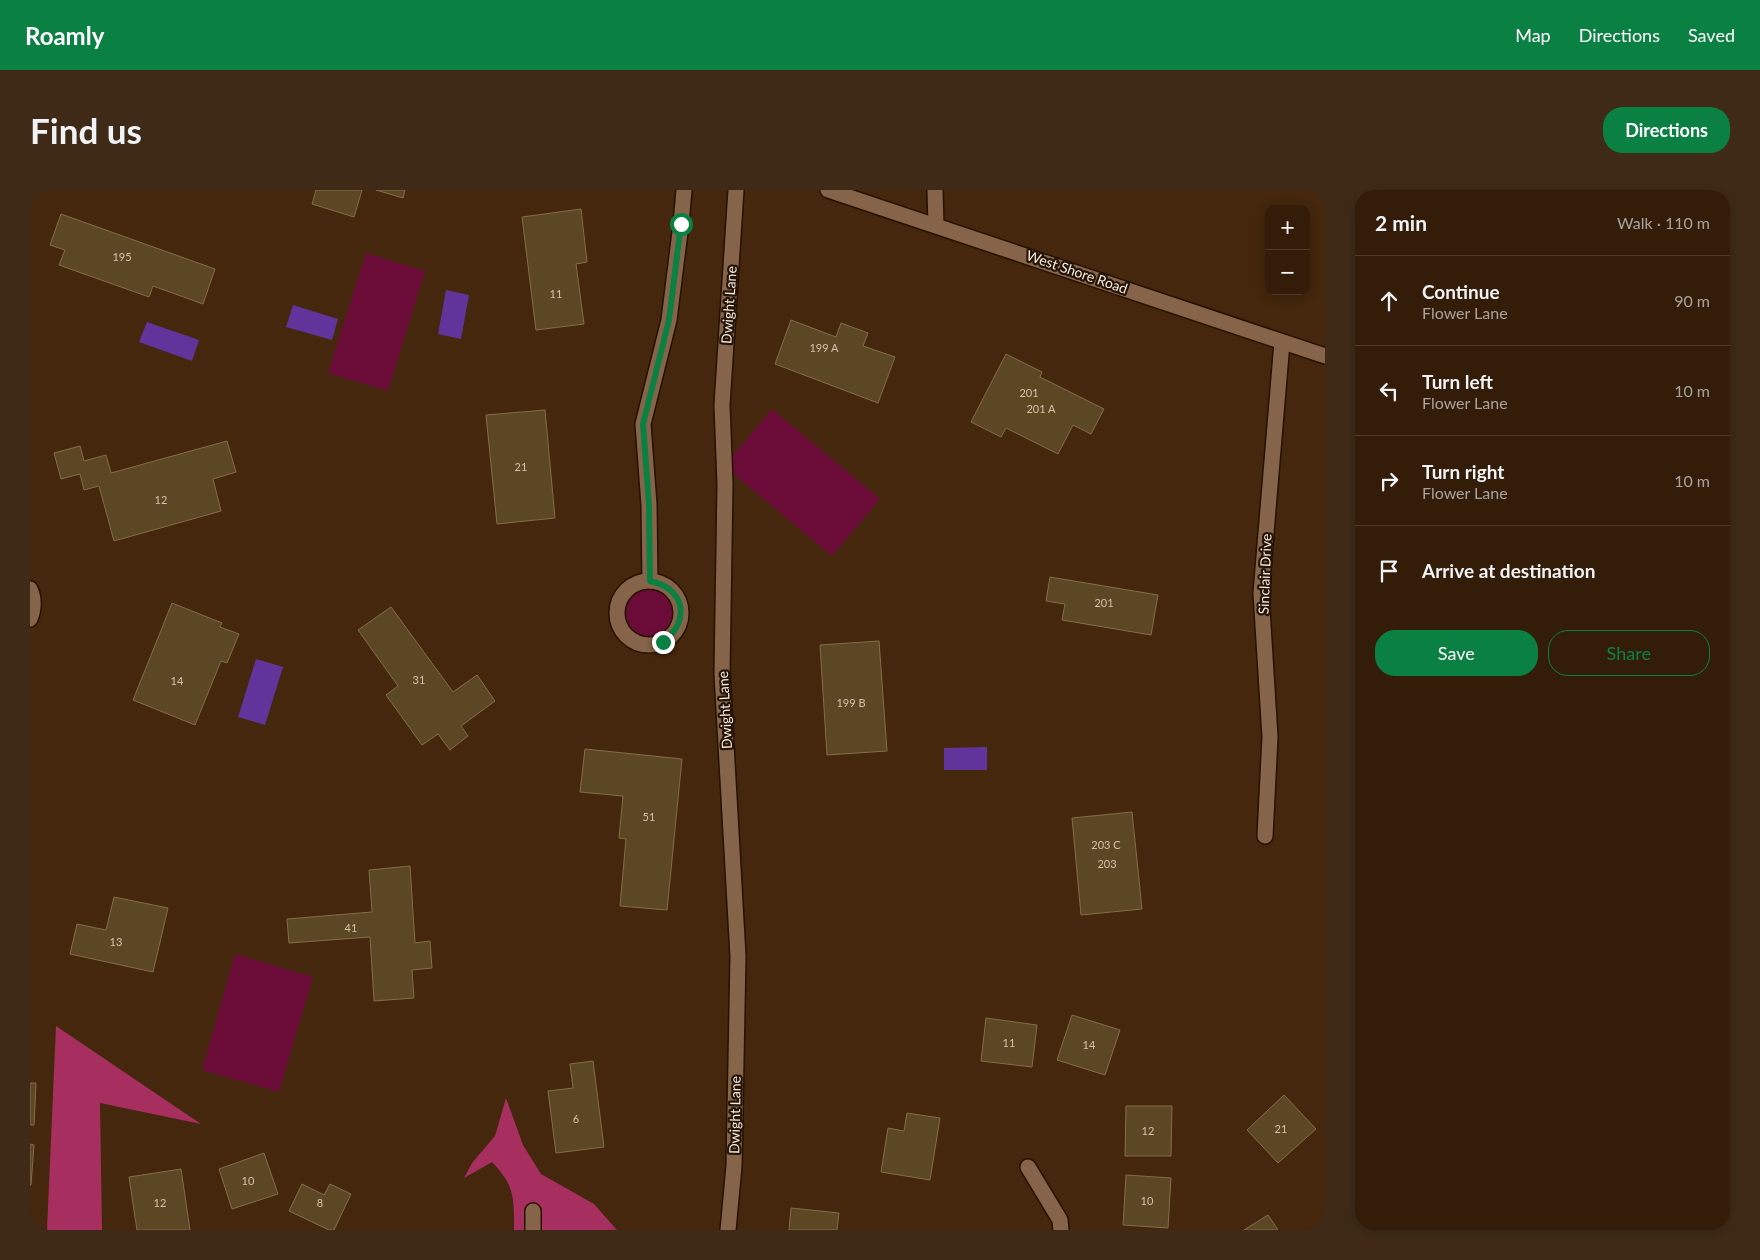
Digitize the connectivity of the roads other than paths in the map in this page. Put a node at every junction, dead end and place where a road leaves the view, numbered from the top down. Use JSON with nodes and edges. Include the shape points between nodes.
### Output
{"nodes":[{"id":1,"x":684,"y":190,"type":"edge"},
{"id":2,"x":736,"y":190,"type":"edge"},
{"id":3,"x":828,"y":190,"type":"edge"},
{"id":4,"x":935,"y":190,"type":"edge"},
{"id":5,"x":936,"y":225,"type":"junction"},
{"id":6,"x":1282,"y":342,"type":"junction"},
{"id":7,"x":1325,"y":356,"type":"edge"},
{"id":8,"x":650,"y":581,"type":"junction"},
{"id":9,"x":30,"y":589,"type":"edge"},
{"id":10,"x":30,"y":619,"type":"edge"},
{"id":11,"x":1265,"y":836,"type":"dead end"},
{"id":12,"x":1028,"y":1167,"type":"dead end"},
{"id":13,"x":533,"y":1212,"type":"dead end"},
{"id":14,"x":533,"y":1230,"type":"edge"},
{"id":15,"x":728,"y":1230,"type":"edge"},
{"id":16,"x":1061,"y":1230,"type":"edge"}],
"edges":[{"from":1,"to":8,"type":"street","via":[[669,320],[643,424]]},
{"from":2,"to":15,"type":"street","name":"Dwight Lane","via":[[722,405],[725,484],[722,674],[738,956],[734,1166]]},
{"from":3,"to":5,"type":"street","name":"West Shore Road"},
{"from":4,"to":5,"type":"street"},
{"from":5,"to":6,"type":"street","name":"West Shore Road"},
{"from":6,"to":7,"type":"street","name":"West Shore Road"},
{"from":6,"to":11,"type":"street","name":"Sinclair Drive","via":[[1261,593],[1270,737]]},
{"from":8,"to":8,"type":"street","via":[[631,587],[623,595],[618,614],[620,625],[629,637],[642,644],[653,645],[672,636],[681,617],[679,602],[670,588]]},
{"from":9,"to":10,"type":"street","via":[[34,601]]},
{"from":12,"to":16,"type":"street","via":[[1060,1220]]},
{"from":13,"to":14,"type":"street"}]}
